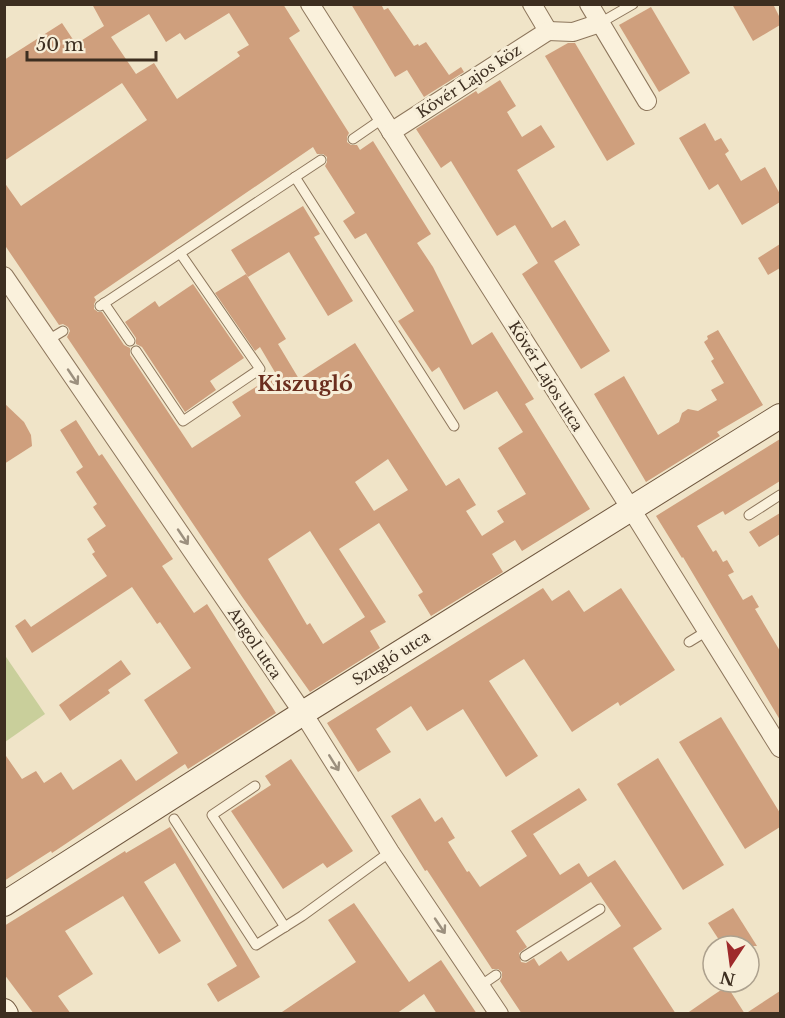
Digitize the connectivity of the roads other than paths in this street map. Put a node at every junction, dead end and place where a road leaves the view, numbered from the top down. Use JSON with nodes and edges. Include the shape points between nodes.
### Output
{"nodes":[{"id":1,"x":310,"y":4,"type":"edge"},
{"id":2,"x":532,"y":4,"type":"edge"},
{"id":3,"x":589,"y":4,"type":"edge"},
{"id":4,"x":633,"y":4,"type":"edge"},
{"id":5,"x":600,"y":24,"type":"junction"},
{"id":6,"x":548,"y":31,"type":"junction"},
{"id":7,"x":647,"y":101,"type":"dead end"},
{"id":8,"x":386,"y":125,"type":"junction"},
{"id":9,"x":353,"y":139,"type":"dead end"},
{"id":10,"x":321,"y":160,"type":"dead end"},
{"id":11,"x":295,"y":177,"type":"junction"},
{"id":12,"x":180,"y":253,"type":"junction"},
{"id":13,"x":4,"y":276,"type":"edge"},
{"id":14,"x":130,"y":341,"type":"dead end"},
{"id":15,"x":136,"y":351,"type":"dead end"},
{"id":16,"x":780,"y":416,"type":"edge"},
{"id":17,"x":454,"y":426,"type":"dead end"},
{"id":18,"x":780,"y":495,"type":"edge"},
{"id":19,"x":631,"y":509,"type":"junction"},
{"id":20,"x":749,"y":515,"type":"dead end"},
{"id":21,"x":707,"y":631,"type":"junction"},
{"id":22,"x":689,"y":642,"type":"dead end"},
{"id":23,"x":303,"y":713,"type":"junction"},
{"id":24,"x":780,"y":748,"type":"edge"},
{"id":25,"x":255,"y":786,"type":"dead end"},
{"id":26,"x":174,"y":819,"type":"dead end"},
{"id":27,"x":390,"y":852,"type":"junction"},
{"id":28,"x":4,"y":904,"type":"edge"},
{"id":29,"x":600,"y":909,"type":"dead end"},
{"id":30,"x":285,"y":927,"type":"junction"},
{"id":31,"x":525,"y":956,"type":"dead end"},
{"id":32,"x":496,"y":975,"type":"dead end"},
{"id":33,"x":480,"y":986,"type":"junction"},
{"id":34,"x":499,"y":1014,"type":"edge"}],
"edges":[{"from":1,"to":8,"type":"street","name":"Kövér Lajos utca"},
{"from":2,"to":6,"type":"street"},
{"from":3,"to":5,"type":"street"},
{"from":4,"to":5,"type":"lane"},
{"from":5,"to":6,"type":"street","via":[[573,32]]},
{"from":5,"to":7,"type":"street"},
{"from":6,"to":8,"type":"street","name":"Kövér Lajos köz"},
{"from":8,"to":9,"type":"lane"},
{"from":8,"to":19,"type":"street","name":"Kövér Lajos utca"},
{"from":10,"to":11,"type":"lane"},
{"from":11,"to":12,"type":"lane"},
{"from":11,"to":17,"type":"lane"},
{"from":12,"to":14,"type":"lane","via":[[102,305]]},
{"from":12,"to":15,"type":"lane","via":[[260,369],[183,421]]},
{"from":13,"to":23,"type":"street","name":"Angol utca","one_way":true,"via":[[55,335]]},
{"from":16,"to":19,"type":"street","name":"Szugló utca"},
{"from":18,"to":20,"type":"lane"},
{"from":19,"to":21,"type":"street","name":"Kövér Lajos utca"},
{"from":19,"to":23,"type":"street","name":"Szugló utca"},
{"from":21,"to":22,"type":"lane"},
{"from":21,"to":24,"type":"street","name":"Kövér Lajos utca"},
{"from":23,"to":27,"type":"street","name":"Angol utca","one_way":true},
{"from":23,"to":28,"type":"street","name":"Szugló utca"},
{"from":25,"to":30,"type":"lane","via":[[212,815]]},
{"from":26,"to":30,"type":"lane","via":[[256,945]]},
{"from":27,"to":30,"type":"lane"},
{"from":27,"to":33,"type":"street","name":"Angol utca","one_way":true},
{"from":29,"to":31,"type":"lane"},
{"from":32,"to":33,"type":"lane"},
{"from":33,"to":34,"type":"street","name":"Angol utca"}]}
